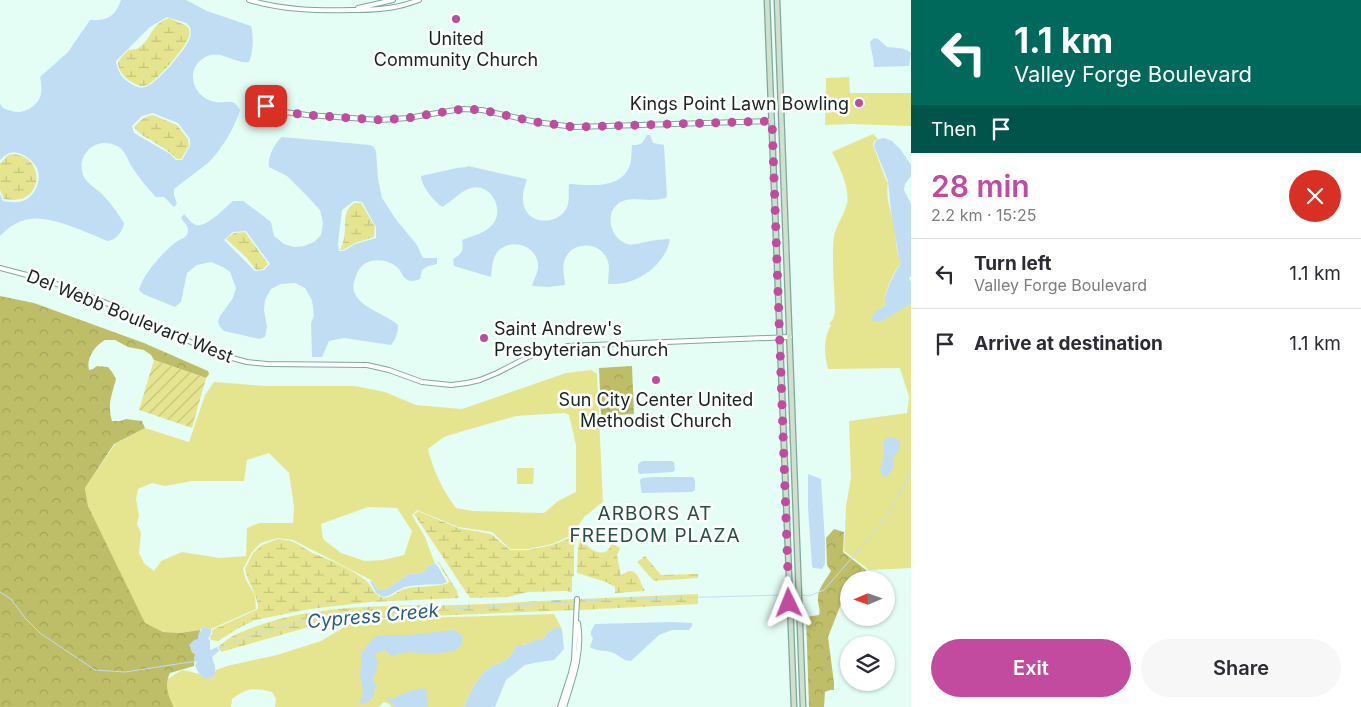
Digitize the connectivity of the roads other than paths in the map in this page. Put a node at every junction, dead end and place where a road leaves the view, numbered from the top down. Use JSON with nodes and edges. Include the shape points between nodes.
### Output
{"nodes":[{"id":1,"x":249,"y":0,"type":"edge"},
{"id":2,"x":393,"y":0,"type":"edge"},
{"id":3,"x":398,"y":0,"type":"edge"},
{"id":4,"x":419,"y":0,"type":"edge"},
{"id":5,"x":768,"y":0,"type":"edge"},
{"id":6,"x":777,"y":0,"type":"edge"},
{"id":7,"x":413,"y":1,"type":"edge"},
{"id":8,"x":399,"y":6,"type":"junction"},
{"id":9,"x":351,"y":10,"type":"junction"},
{"id":10,"x":266,"y":106,"type":"dead end"},
{"id":11,"x":772,"y":121,"type":"junction"},
{"id":12,"x":0,"y":268,"type":"edge"},
{"id":13,"x":780,"y":337,"type":"junction"},
{"id":14,"x":790,"y":337,"type":"junction"},
{"id":15,"x":577,"y":599,"type":"dead end"},
{"id":16,"x":577,"y":613,"type":"junction"},
{"id":17,"x":560,"y":707,"type":"edge"},
{"id":18,"x":564,"y":707,"type":"edge"},
{"id":19,"x":794,"y":707,"type":"edge"},
{"id":20,"x":803,"y":707,"type":"edge"}],
"edges":[{"from":1,"to":9,"type":"street","via":[[306,10]]},
{"from":2,"to":9,"type":"street"},
{"from":3,"to":8,"type":"street"},
{"from":4,"to":7,"type":"street"},
{"from":5,"to":11,"type":"main road"},
{"from":6,"to":14,"type":"main road"},
{"from":7,"to":8,"type":"street"},
{"from":8,"to":9,"type":"street"},
{"from":10,"to":11,"type":"street","via":[[307,115],[380,120],[463,109],[482,110],[574,127]]},
{"from":11,"to":13,"type":"main road"},
{"from":12,"to":13,"type":"street","name":"Del Webb Boulevard West","via":[[46,280],[104,302],[231,358],[267,364],[367,365],[438,384],[480,380],[528,357],[568,346]]},
{"from":13,"to":14,"type":"street","name":"Del Webb Boulevard West"},
{"from":13,"to":19,"type":"main road"},
{"from":14,"to":20,"type":"main road"},
{"from":15,"to":16,"type":"street"},
{"from":16,"to":17,"type":"street","via":[[574,660]]},
{"from":16,"to":18,"type":"street","via":[[580,645]]}]}
